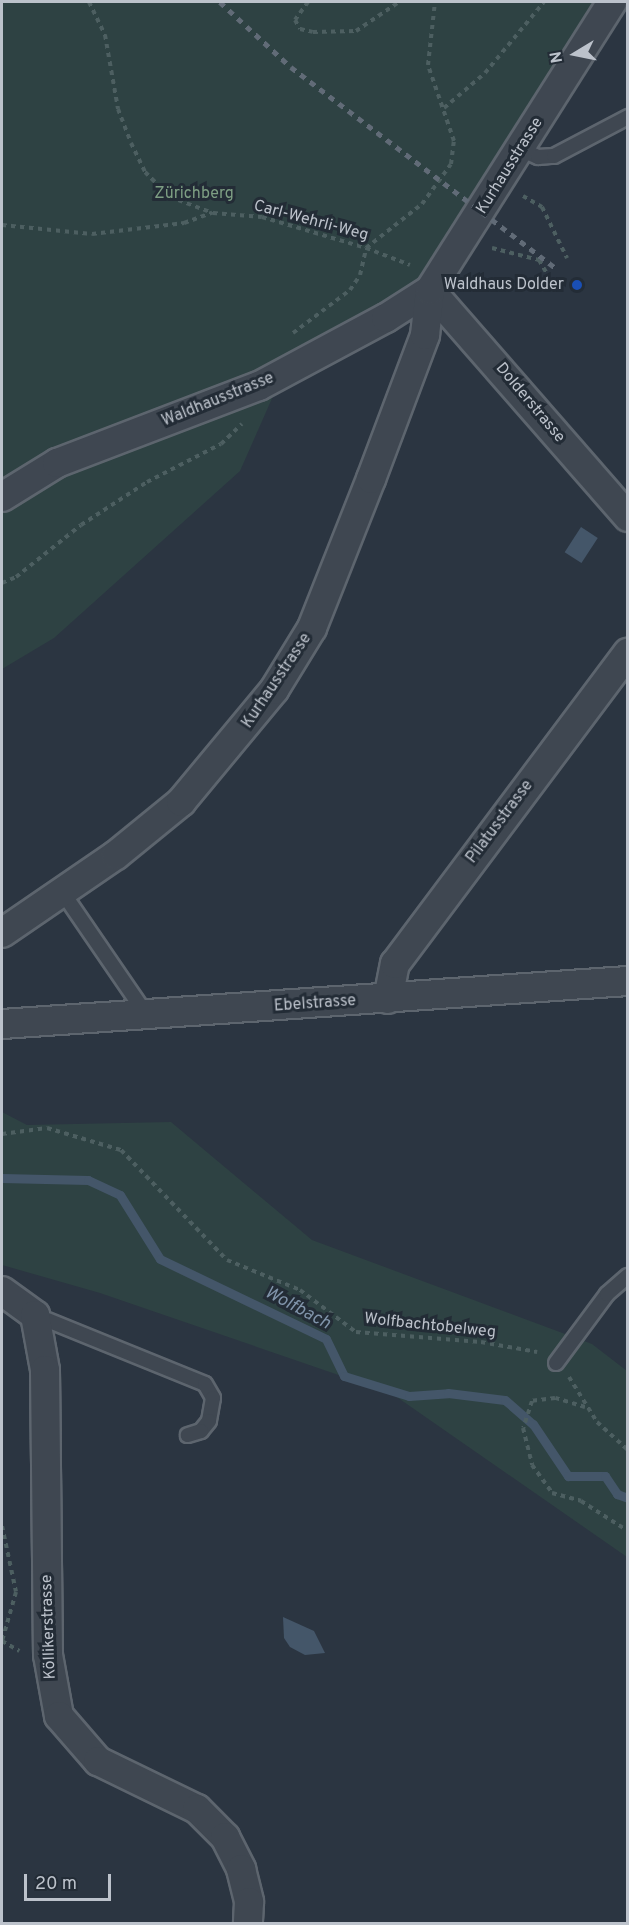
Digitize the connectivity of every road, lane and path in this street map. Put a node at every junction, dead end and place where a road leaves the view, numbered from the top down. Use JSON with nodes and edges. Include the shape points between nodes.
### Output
{"nodes":[{"id":1,"x":89,"y":2,"type":"edge"},
{"id":2,"x":308,"y":2,"type":"edge"},
{"id":3,"x":399,"y":2,"type":"edge"},
{"id":4,"x":435,"y":2,"type":"edge"},
{"id":5,"x":544,"y":2,"type":"edge"},
{"id":6,"x":612,"y":2,"type":"edge"},
{"id":7,"x":444,"y":108,"type":"junction"},
{"id":8,"x":627,"y":117,"type":"edge"},
{"id":9,"x":520,"y":149,"type":"junction"},
{"id":10,"x":519,"y":194,"type":"dead end"},
{"id":11,"x":213,"y":213,"type":"junction"},
{"id":12,"x":2,"y":225,"type":"edge"},
{"id":13,"x":366,"y":248,"type":"junction"},
{"id":14,"x":492,"y":248,"type":"dead end"},
{"id":15,"x":567,"y":258,"type":"dead end"},
{"id":16,"x":410,"y":266,"type":"dead end"},
{"id":17,"x":547,"y":274,"type":"dead end"},
{"id":18,"x":430,"y":290,"type":"junction"},
{"id":19,"x":462,"y":324,"type":"junction"},
{"id":20,"x":425,"y":335,"type":"junction"},
{"id":21,"x":285,"y":338,"type":"dead end"},
{"id":22,"x":259,"y":386,"type":"junction"},
{"id":23,"x":2,"y":497,"type":"edge"},
{"id":24,"x":627,"y":517,"type":"edge"},
{"id":25,"x":2,"y":583,"type":"edge"},
{"id":26,"x":627,"y":652,"type":"edge"},
{"id":27,"x":63,"y":893,"type":"junction"},
{"id":28,"x":2,"y":933,"type":"edge"},
{"id":29,"x":627,"y":981,"type":"edge"},
{"id":30,"x":387,"y":999,"type":"junction"},
{"id":31,"x":147,"y":1014,"type":"junction"},
{"id":32,"x":2,"y":1024,"type":"edge"},
{"id":33,"x":2,"y":1134,"type":"edge"},
{"id":34,"x":627,"y":1276,"type":"edge"},
{"id":35,"x":2,"y":1291,"type":"edge"},
{"id":36,"x":35,"y":1315,"type":"junction"},
{"id":37,"x":556,"y":1363,"type":"junction"},
{"id":38,"x":586,"y":1407,"type":"junction"},
{"id":39,"x":188,"y":1435,"type":"dead end"},
{"id":40,"x":627,"y":1450,"type":"edge"},
{"id":41,"x":2,"y":1526,"type":"edge"},
{"id":42,"x":627,"y":1532,"type":"edge"},
{"id":43,"x":2,"y":1641,"type":"edge"},
{"id":44,"x":248,"y":1923,"type":"edge"}],
"edges":[{"from":1,"to":11,"type":"path","name":"Carl-Wehrli-Weg","via":[[105,35],[118,109],[145,172],[170,197]]},
{"from":2,"to":3,"type":"path","via":[[295,20],[300,29],[313,32],[356,31]]},
{"from":4,"to":7,"type":"path","via":[[428,65]]},
{"from":5,"to":7,"type":"path","via":[[485,73]]},
{"from":6,"to":9,"type":"street","name":"Kurhausstrasse"},
{"from":7,"to":13,"type":"path","via":[[454,141],[451,164],[422,204]]},
{"from":8,"to":9,"type":"lane","via":[[554,156],[538,157]]},
{"from":9,"to":18,"type":"street","name":"Kurhausstrasse"},
{"from":10,"to":15,"type":"path","via":[[543,207]]},
{"from":11,"to":12,"type":"path","via":[[184,223],[92,234]]},
{"from":11,"to":13,"type":"path","name":"Carl-Wehrli-Weg","via":[[262,217]]},
{"from":13,"to":16,"type":"path","name":"Carl-Wehrli-Weg"},
{"from":13,"to":21,"type":"path","via":[[360,275],[350,290]]},
{"from":14,"to":17,"type":"path","via":[[539,260]]},
{"from":18,"to":19,"type":"street","name":"Dolderstrasse"},
{"from":18,"to":20,"type":"street","name":"Kurhausstrasse"},
{"from":18,"to":22,"type":"street","name":"Waldhausstrasse"},
{"from":19,"to":20,"type":"street"},
{"from":19,"to":24,"type":"street","name":"Dolderstrasse"},
{"from":20,"to":27,"type":"street","name":"Kurhausstrasse","via":[[312,628],[274,690],[181,802]]},
{"from":22,"to":23,"type":"street","name":"Waldhausstrasse","via":[[57,463]]},
{"from":22,"to":25,"type":"path","via":[[245,420],[222,444],[147,482],[81,525],[16,578]]},
{"from":26,"to":30,"type":"street","name":"Pilatusstrasse","via":[[394,964]]},
{"from":27,"to":28,"type":"street","name":"Kurhausstrasse"},
{"from":27,"to":31,"type":"lane"},
{"from":29,"to":30,"type":"street","name":"Ebelstrasse"},
{"from":30,"to":31,"type":"street","name":"Ebelstrasse"},
{"from":31,"to":32,"type":"street","name":"Ebelstrasse"},
{"from":33,"to":37,"type":"path","name":"Wolfbachtobelweg","via":[[47,1128],[121,1150],[227,1260],[300,1290],[356,1332],[512,1346],[530,1349]]},
{"from":34,"to":37,"type":"lane","via":[[607,1294]]},
{"from":35,"to":36,"type":"street"},
{"from":36,"to":39,"type":"lane","via":[[205,1384],[213,1398],[209,1421],[201,1431]]},
{"from":36,"to":44,"type":"street","name":"Köllikerstrasse","via":[[45,1370],[48,1655],[59,1716],[98,1761],[197,1809],[225,1837],[241,1869],[249,1902]]},
{"from":37,"to":38,"type":"path","name":"Wolfbachtobelweg","via":[[571,1379]]},
{"from":38,"to":40,"type":"path","name":"Wolfbachtobelweg"},
{"from":38,"to":42,"type":"path","via":[[555,1398],[532,1401],[523,1428],[532,1465],[552,1493],[580,1501]]},
{"from":41,"to":43,"type":"path","via":[[16,1592]]}]}
